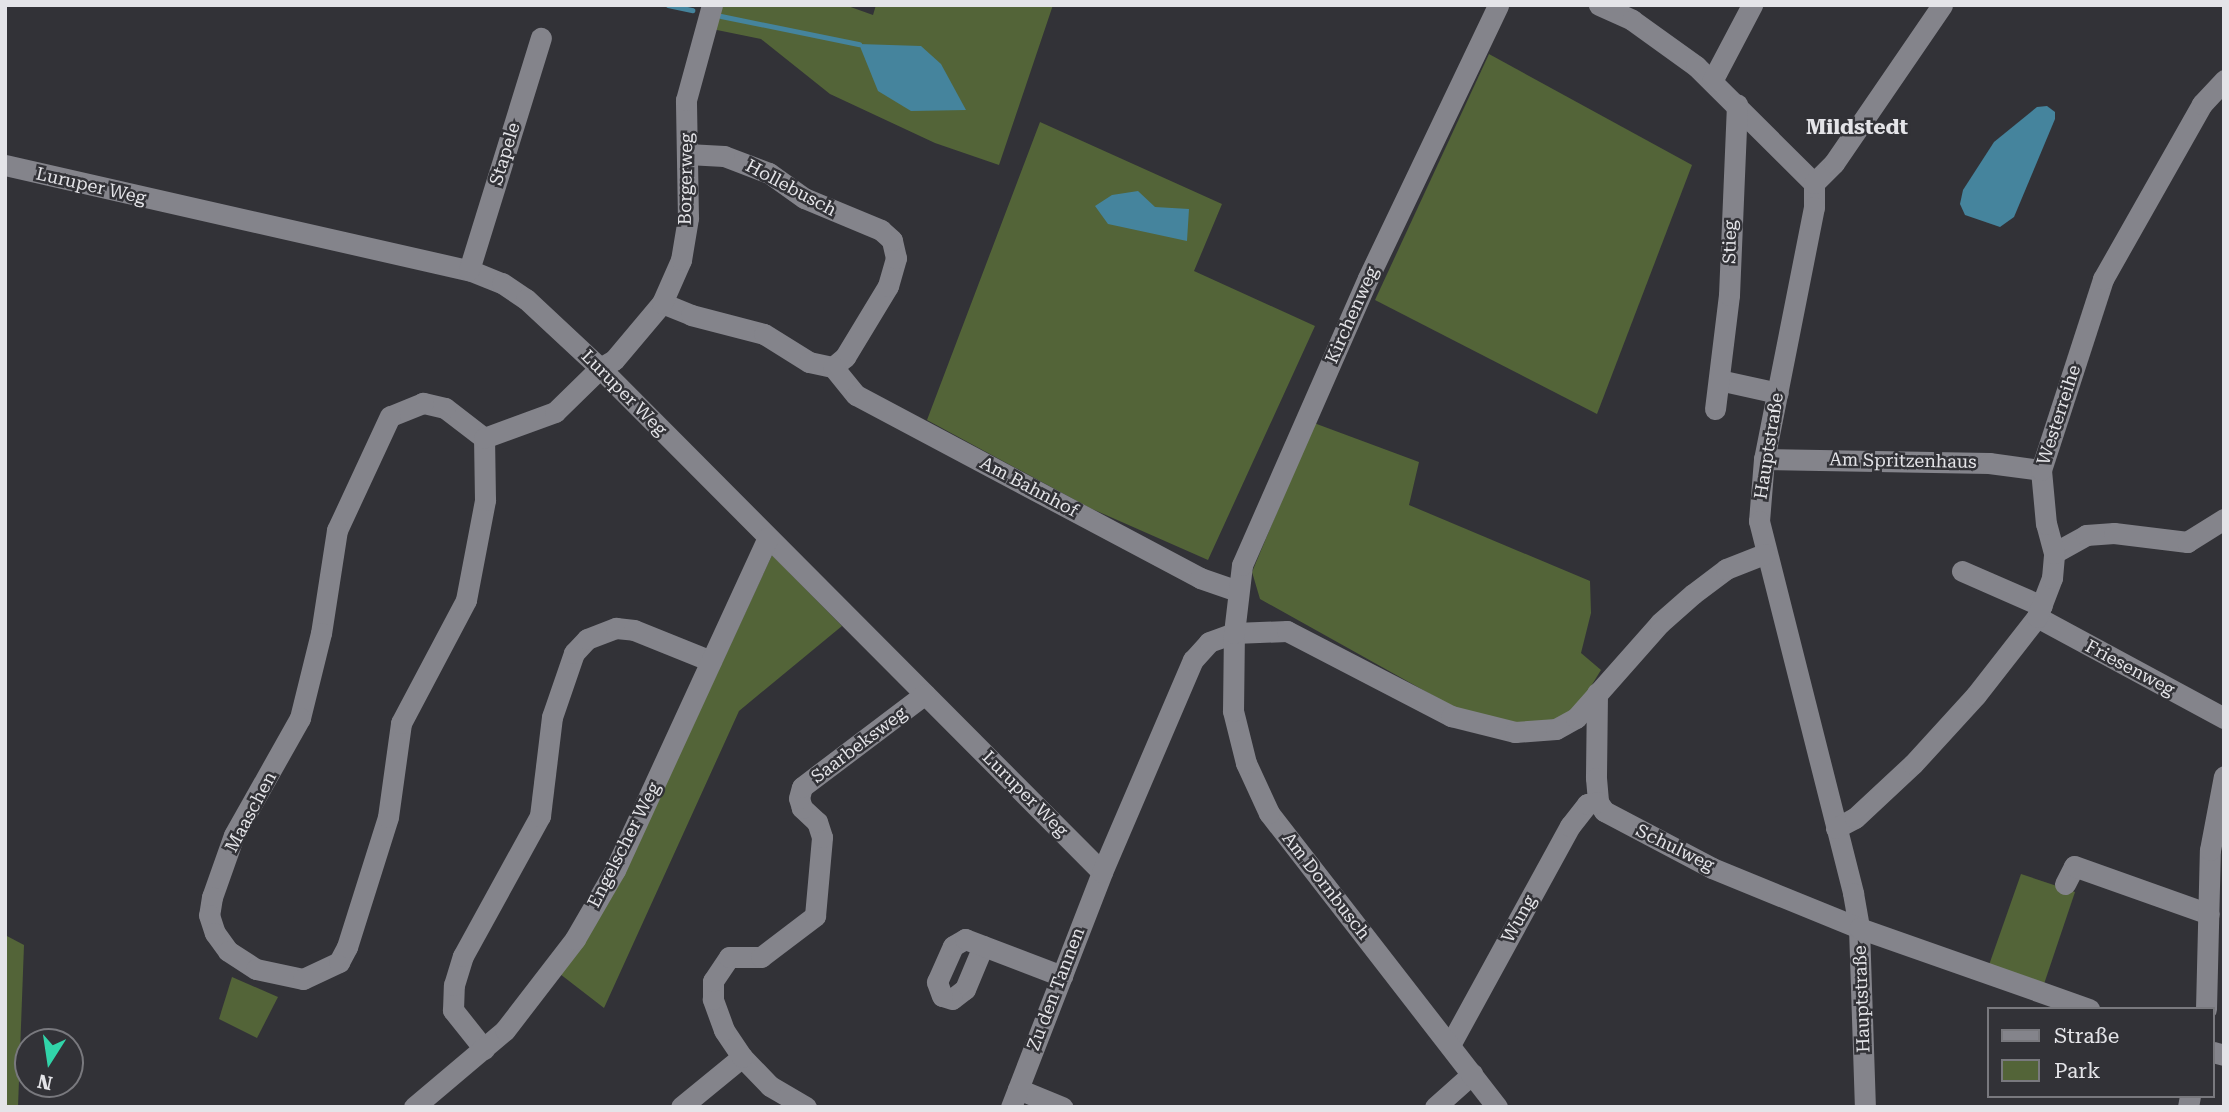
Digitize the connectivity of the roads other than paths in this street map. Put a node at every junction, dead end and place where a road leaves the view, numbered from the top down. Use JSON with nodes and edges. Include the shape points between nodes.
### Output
{"nodes":[{"id":1,"x":712,"y":5,"type":"edge"},
{"id":2,"x":1497,"y":5,"type":"edge"},
{"id":3,"x":1599,"y":5,"type":"edge"},
{"id":4,"x":1752,"y":5,"type":"edge"},
{"id":5,"x":1941,"y":5,"type":"edge"},
{"id":6,"x":541,"y":38,"type":"dead end"},
{"id":7,"x":2224,"y":79,"type":"edge"},
{"id":8,"x":1712,"y":81,"type":"junction"},
{"id":9,"x":1737,"y":104,"type":"junction"},
{"id":10,"x":687,"y":154,"type":"junction"},
{"id":11,"x":5,"y":165,"type":"edge"},
{"id":12,"x":1814,"y":183,"type":"junction"},
{"id":13,"x":470,"y":271,"type":"junction"},
{"id":14,"x":662,"y":303,"type":"junction"},
{"id":15,"x":833,"y":367,"type":"junction"},
{"id":16,"x":600,"y":368,"type":"junction"},
{"id":17,"x":1719,"y":380,"type":"junction"},
{"id":18,"x":1778,"y":393,"type":"junction"},
{"id":19,"x":1715,"y":409,"type":"dead end"},
{"id":20,"x":484,"y":438,"type":"junction"},
{"id":21,"x":1764,"y":459,"type":"junction"},
{"id":22,"x":2041,"y":470,"type":"junction"},
{"id":23,"x":2224,"y":519,"type":"edge"},
{"id":24,"x":768,"y":537,"type":"junction"},
{"id":25,"x":1764,"y":554,"type":"junction"},
{"id":26,"x":2054,"y":554,"type":"junction"},
{"id":27,"x":1962,"y":571,"type":"dead end"},
{"id":28,"x":1237,"y":591,"type":"junction"},
{"id":29,"x":2039,"y":612,"type":"junction"},
{"id":30,"x":1234,"y":633,"type":"junction"},
{"id":31,"x":711,"y":661,"type":"junction"},
{"id":32,"x":1597,"y":693,"type":"junction"},
{"id":33,"x":925,"y":694,"type":"junction"},
{"id":34,"x":2224,"y":718,"type":"edge"},
{"id":35,"x":2224,"y":776,"type":"edge"},
{"id":36,"x":1598,"y":802,"type":"junction"},
{"id":37,"x":2218,"y":825,"type":"edge"},
{"id":38,"x":1836,"y":828,"type":"junction"},
{"id":39,"x":1102,"y":872,"type":"junction"},
{"id":40,"x":2065,"y":884,"type":"dead end"},
{"id":41,"x":2209,"y":914,"type":"junction"},
{"id":42,"x":1859,"y":928,"type":"junction"},
{"id":43,"x":983,"y":946,"type":"dead end"},
{"id":44,"x":1062,"y":976,"type":"junction"},
{"id":45,"x":2083,"y":1007,"type":"edge"},
{"id":46,"x":2206,"y":1007,"type":"edge"},
{"id":47,"x":1450,"y":1045,"type":"junction"},
{"id":48,"x":484,"y":1049,"type":"junction"},
{"id":49,"x":742,"y":1057,"type":"junction"},
{"id":50,"x":1472,"y":1074,"type":"junction"},
{"id":51,"x":1014,"y":1098,"type":"edge"},
{"id":52,"x":1865,"y":1106,"type":"edge"},
{"id":53,"x":414,"y":1107,"type":"edge"},
{"id":54,"x":681,"y":1107,"type":"edge"},
{"id":55,"x":806,"y":1107,"type":"edge"},
{"id":56,"x":1062,"y":1107,"type":"edge"},
{"id":57,"x":1435,"y":1107,"type":"edge"},
{"id":58,"x":1497,"y":1107,"type":"edge"}],
"edges":[{"from":1,"to":10,"type":"street","name":"Borgerweg","via":[[690,72]]},
{"from":2,"to":28,"type":"street","name":"Kirchenweg","via":[[1368,278],[1242,565]]},
{"from":3,"to":8,"type":"street","via":[[1632,20]]},
{"from":4,"to":8,"type":"street"},
{"from":5,"to":12,"type":"street","via":[[1834,163]]},
{"from":6,"to":13,"type":"street","name":"Stapele"},
{"from":7,"to":22,"type":"street","name":"Westerreihe","via":[[2202,104],[2103,279]]},
{"from":8,"to":9,"type":"street"},
{"from":9,"to":12,"type":"street"},
{"from":9,"to":17,"type":"street","name":"Stieg","via":[[1729,295]]},
{"from":10,"to":14,"type":"street","name":"Borgerweg","via":[[688,218],[681,260]]},
{"from":10,"to":15,"type":"street","name":"Hollebusch","via":[[744,161],[804,198],[867,223],[892,240],[896,258],[888,286],[845,358]]},
{"from":11,"to":13,"type":"street","name":"Luruper Weg"},
{"from":12,"to":18,"type":"street","name":"Hauptstraße","via":[[1814,206]]},
{"from":13,"to":16,"type":"street","name":"Luruper Weg","via":[[502,283],[526,299]]},
{"from":14,"to":15,"type":"street","via":[[691,316],[764,334],[809,362]]},
{"from":14,"to":16,"type":"street","name":"Borgerweg","via":[[614,360]]},
{"from":15,"to":28,"type":"street","name":"Am Bahnhof","via":[[856,395],[1200,578]]},
{"from":16,"to":20,"type":"street","via":[[555,412]]},
{"from":16,"to":24,"type":"street","name":"Luruper Weg"},
{"from":17,"to":18,"type":"street"},
{"from":17,"to":19,"type":"street","name":"Stieg"},
{"from":18,"to":21,"type":"street","name":"Hauptstraße"},
{"from":20,"to":20,"type":"street","name":"Maaschen","via":[[485,500],[466,600],[401,723],[388,817],[347,947],[339,962],[303,979],[256,969],[228,951],[215,933],[209,915],[212,897],[234,835],[300,718],[321,634],[337,530],[390,416],[423,403],[444,408]]},
{"from":21,"to":22,"type":"street","name":"Am Spritzenhaus","via":[[1989,463]]},
{"from":21,"to":25,"type":"street","name":"Hauptstraße","via":[[1759,521]]},
{"from":22,"to":26,"type":"street","name":"Westerreihe"},
{"from":23,"to":26,"type":"street","via":[[2187,542],[2114,533],[2086,535]]},
{"from":24,"to":31,"type":"street","name":"Engelscher Weg"},
{"from":24,"to":33,"type":"street","name":"Luruper Weg"},
{"from":25,"to":32,"type":"street","via":[[1726,569],[1693,594],[1660,623]]},
{"from":25,"to":38,"type":"street","name":"Hauptstraße"},
{"from":26,"to":29,"type":"street","name":"Westerreihe"},
{"from":27,"to":29,"type":"street","name":"Friesenweg"},
{"from":28,"to":30,"type":"street","name":"Kirchenweg"},
{"from":29,"to":34,"type":"street","name":"Friesenweg"},
{"from":29,"to":38,"type":"street","name":"Westerreihe","via":[[1976,695],[1913,764],[1855,818]]},
{"from":30,"to":32,"type":"street","via":[[1269,630],[1305,636],[1451,716],[1484,728],[1516,732],[1556,729],[1576,718]]},
{"from":30,"to":39,"type":"street","via":[[1209,642],[1193,660]]},
{"from":30,"to":47,"type":"street","name":"Am Dornbusch","via":[[1233,711],[1245,763],[1269,813]]},
{"from":31,"to":48,"type":"street","name":"Engelscher Weg","via":[[615,870],[575,939],[533,998]]},
{"from":31,"to":48,"type":"street","via":[[634,630],[616,628],[587,639],[574,653],[552,717],[540,816],[463,957],[454,985],[453,1010]]},
{"from":32,"to":36,"type":"street"},
{"from":33,"to":39,"type":"street","name":"Luruper Weg"},
{"from":33,"to":49,"type":"street","name":"Saarbeksweg","via":[[803,787],[802,808],[817,822],[822,837],[815,915],[761,957],[729,957],[713,981],[713,999],[724,1030]]},
{"from":35,"to":37,"type":"street"},
{"from":36,"to":42,"type":"street","name":"Schulweg","via":[[1625,824],[1712,867]]},
{"from":36,"to":47,"type":"street","name":"Wung","via":[[1587,804],[1570,826]]},
{"from":37,"to":41,"type":"street"},
{"from":38,"to":42,"type":"street","name":"Hauptstraße"},
{"from":39,"to":44,"type":"street","name":"Zu den Tannen"},
{"from":40,"to":41,"type":"street","via":[[2074,866]]},
{"from":41,"to":46,"type":"street"},
{"from":42,"to":45,"type":"street","name":"Schulweg"},
{"from":42,"to":52,"type":"street","name":"Hauptstraße"},
{"from":43,"to":44,"type":"street"},
{"from":44,"to":51,"type":"street","name":"Zu den Tannen"},
{"from":47,"to":50,"type":"street","name":"Am Dornbusch"},
{"from":48,"to":53,"type":"street","name":"Engelscher Weg"},
{"from":49,"to":54,"type":"street"},
{"from":49,"to":55,"type":"street","name":"Saarbeksweg","via":[[770,1086]]},
{"from":50,"to":57,"type":"street"},
{"from":50,"to":58,"type":"street","name":"Am Dornbusch"},
{"from":51,"to":56,"type":"street"}]}
